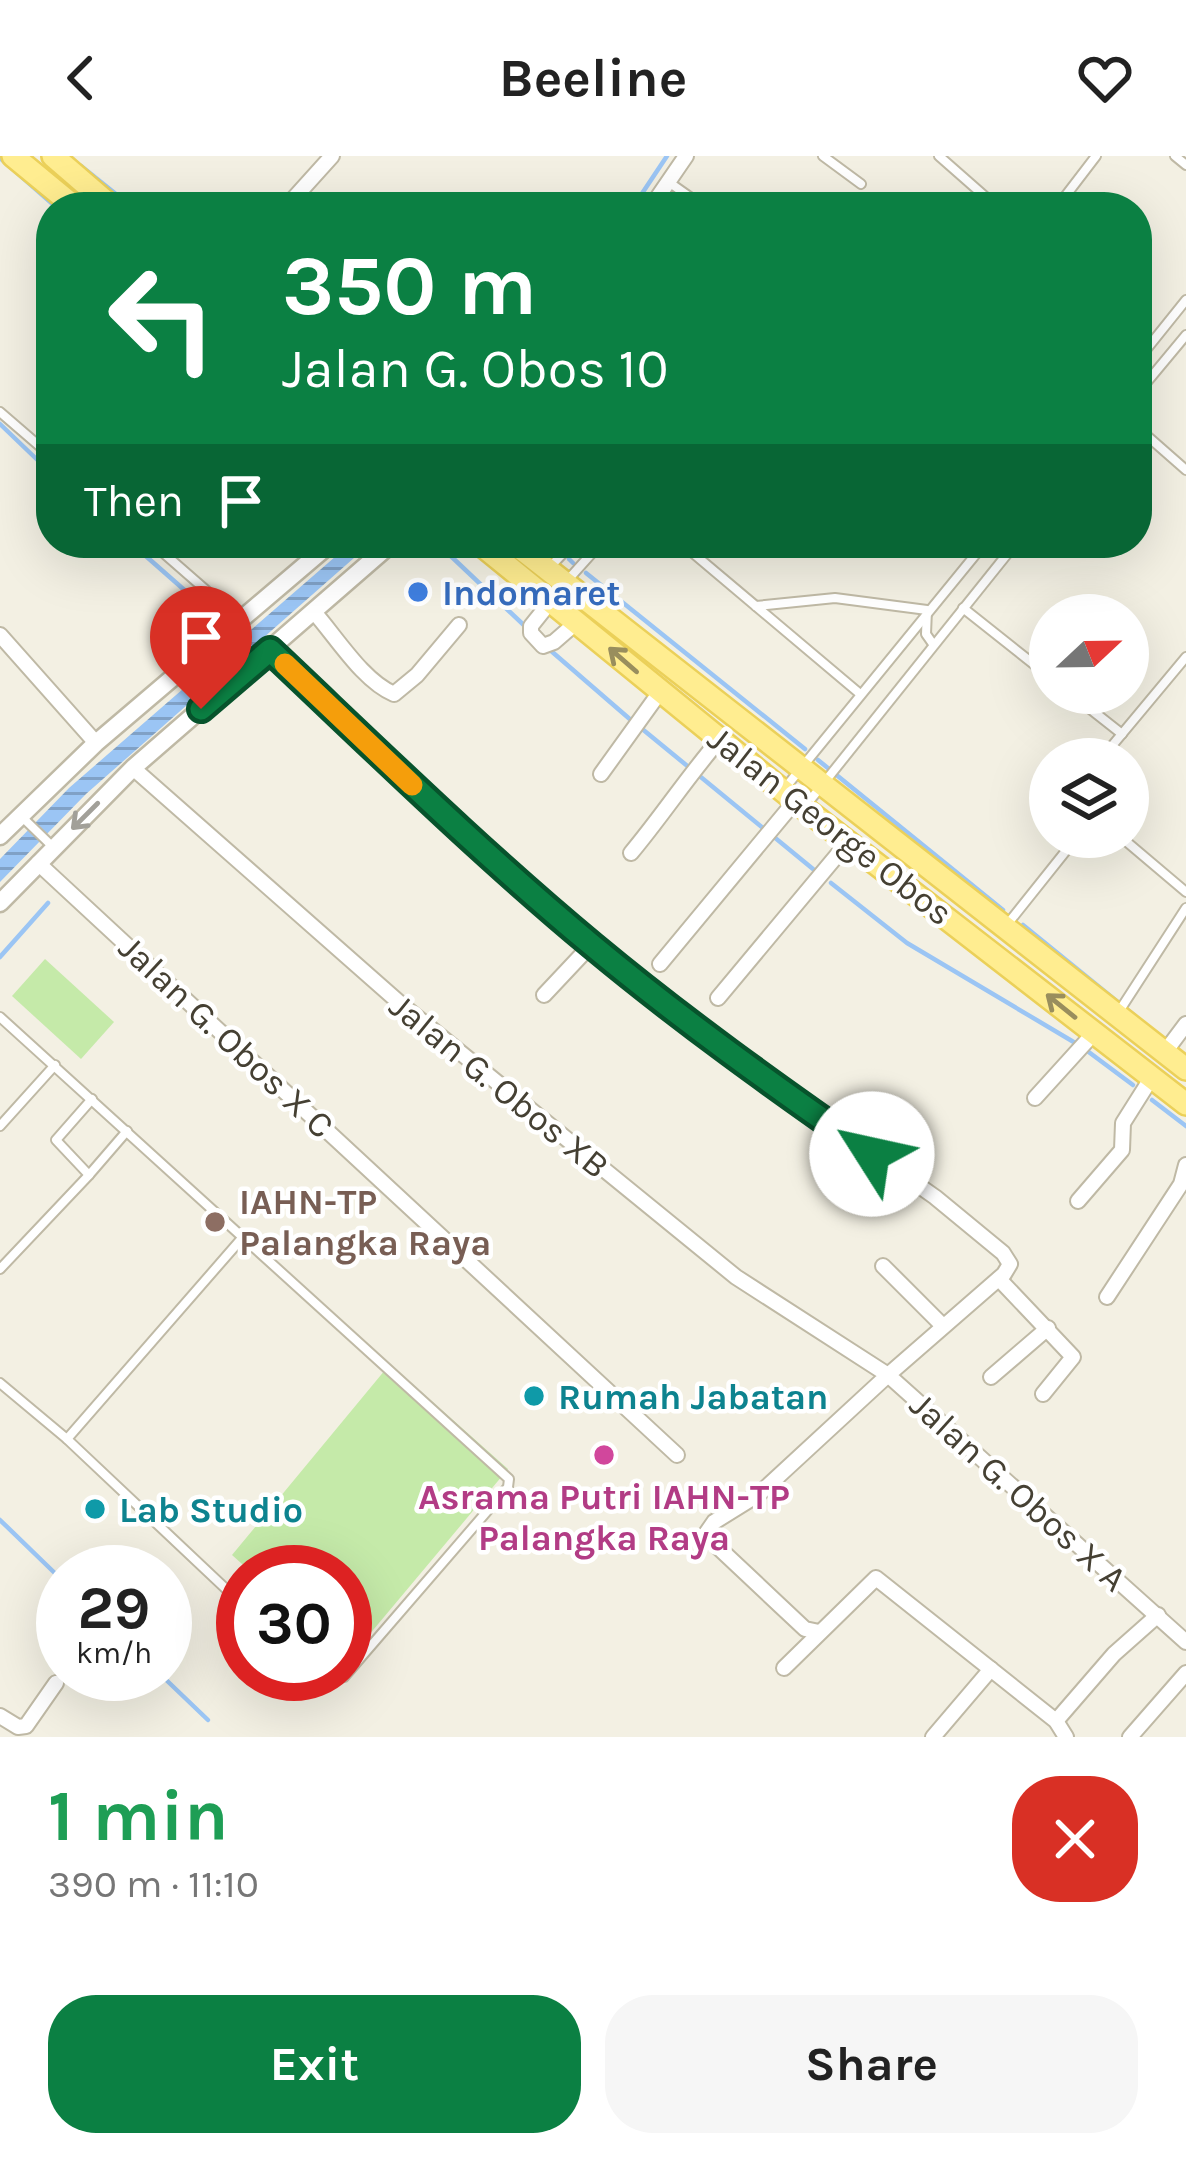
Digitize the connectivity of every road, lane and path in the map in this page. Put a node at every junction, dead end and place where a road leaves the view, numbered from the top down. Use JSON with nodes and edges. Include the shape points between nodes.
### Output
{"nodes":[{"id":1,"x":13,"y":156,"type":"edge"},
{"id":2,"x":332,"y":156,"type":"edge"},
{"id":3,"x":686,"y":156,"type":"edge"},
{"id":4,"x":823,"y":156,"type":"edge"},
{"id":5,"x":939,"y":156,"type":"edge"},
{"id":6,"x":1096,"y":156,"type":"edge"},
{"id":7,"x":1175,"y":156,"type":"edge"},
{"id":8,"x":62,"y":159,"type":"edge"},
{"id":9,"x":1186,"y":165,"type":"edge"},
{"id":10,"x":668,"y":182,"type":"junction"},
{"id":11,"x":45,"y":183,"type":"junction"},
{"id":12,"x":861,"y":184,"type":"dead end"},
{"id":13,"x":56,"y":192,"type":"edge"},
{"id":14,"x":96,"y":192,"type":"edge"},
{"id":15,"x":300,"y":192,"type":"edge"},
{"id":16,"x":661,"y":192,"type":"edge"},
{"id":17,"x":681,"y":192,"type":"edge"},
{"id":18,"x":981,"y":192,"type":"edge"},
{"id":19,"x":1068,"y":192,"type":"edge"},
{"id":20,"x":1186,"y":300,"type":"edge"},
{"id":21,"x":1186,"y":335,"type":"edge"},
{"id":22,"x":1152,"y":342,"type":"edge"},
{"id":23,"x":1152,"y":376,"type":"edge"},
{"id":24,"x":0,"y":412,"type":"edge"},
{"id":25,"x":1152,"y":441,"type":"edge"},
{"id":26,"x":36,"y":443,"type":"edge"},
{"id":27,"x":1186,"y":470,"type":"edge"},
{"id":28,"x":169,"y":558,"type":"edge"},
{"id":29,"x":313,"y":558,"type":"edge"},
{"id":30,"x":375,"y":558,"type":"edge"},
{"id":31,"x":506,"y":558,"type":"edge"},
{"id":32,"x":528,"y":558,"type":"edge"},
{"id":33,"x":566,"y":558,"type":"edge"},
{"id":34,"x":584,"y":558,"type":"edge"},
{"id":35,"x":699,"y":558,"type":"edge"},
{"id":36,"x":972,"y":558,"type":"edge"},
{"id":37,"x":1004,"y":558,"type":"edge"},
{"id":38,"x":554,"y":585,"type":"junction"},
{"id":39,"x":755,"y":606,"type":"junction"},
{"id":40,"x":963,"y":608,"type":"junction"},
{"id":41,"x":927,"y":610,"type":"junction"},
{"id":42,"x":314,"y":612,"type":"junction"},
{"id":43,"x":239,"y":619,"type":"junction"},
{"id":44,"x":577,"y":622,"type":"junction"},
{"id":45,"x":459,"y":625,"type":"dead end"},
{"id":46,"x":0,"y":635,"type":"edge"},
{"id":47,"x":933,"y":644,"type":"junction"},
{"id":48,"x":270,"y":650,"type":"junction"},
{"id":49,"x":1186,"y":657,"type":"edge"},
{"id":50,"x":1029,"y":660,"type":"edge"},
{"id":51,"x":660,"y":692,"type":"junction"},
{"id":52,"x":859,"y":693,"type":"junction"},
{"id":53,"x":1097,"y":714,"type":"edge"},
{"id":54,"x":1122,"y":734,"type":"junction"},
{"id":55,"x":1119,"y":738,"type":"edge"},
{"id":56,"x":720,"y":739,"type":"junction"},
{"id":57,"x":96,"y":743,"type":"junction"},
{"id":58,"x":133,"y":768,"type":"junction"},
{"id":59,"x":799,"y":769,"type":"junction"},
{"id":60,"x":601,"y":774,"type":"dead end"},
{"id":61,"x":820,"y":786,"type":"junction"},
{"id":62,"x":795,"y":799,"type":"junction"},
{"id":63,"x":26,"y":820,"type":"junction"},
{"id":64,"x":0,"y":836,"type":"edge"},
{"id":65,"x":848,"y":841,"type":"junction"},
{"id":66,"x":48,"y":842,"type":"junction"},
{"id":67,"x":631,"y":853,"type":"dead end"},
{"id":68,"x":1060,"y":858,"type":"edge"},
{"id":69,"x":1145,"y":858,"type":"edge"},
{"id":70,"x":38,"y":863,"type":"junction"},
{"id":71,"x":1186,"y":892,"type":"edge"},
{"id":72,"x":0,"y":903,"type":"edge"},
{"id":73,"x":1186,"y":908,"type":"edge"},
{"id":74,"x":1005,"y":928,"type":"junction"},
{"id":75,"x":591,"y":945,"type":"junction"},
{"id":76,"x":660,"y":964,"type":"dead end"},
{"id":77,"x":544,"y":995,"type":"dead end"},
{"id":78,"x":718,"y":998,"type":"dead end"},
{"id":79,"x":1117,"y":1014,"type":"junction"},
{"id":80,"x":0,"y":1017,"type":"edge"},
{"id":81,"x":1186,"y":1024,"type":"edge"},
{"id":82,"x":1094,"y":1033,"type":"junction"},
{"id":83,"x":1165,"y":1052,"type":"junction"},
{"id":84,"x":55,"y":1065,"type":"junction"},
{"id":85,"x":1186,"y":1069,"type":"edge"},
{"id":86,"x":1152,"y":1078,"type":"junction"},
{"id":87,"x":1035,"y":1098,"type":"dead end"},
{"id":88,"x":92,"y":1099,"type":"junction"},
{"id":89,"x":1186,"y":1104,"type":"edge"},
{"id":90,"x":0,"y":1126,"type":"edge"},
{"id":91,"x":127,"y":1131,"type":"junction"},
{"id":92,"x":1186,"y":1166,"type":"edge"},
{"id":93,"x":89,"y":1175,"type":"junction"},
{"id":94,"x":1078,"y":1201,"type":"dead end"},
{"id":95,"x":243,"y":1238,"type":"junction"},
{"id":96,"x":883,"y":1266,"type":"dead end"},
{"id":97,"x":0,"y":1270,"type":"edge"},
{"id":98,"x":999,"y":1279,"type":"junction"},
{"id":99,"x":1107,"y":1297,"type":"dead end"},
{"id":100,"x":943,"y":1326,"type":"junction"},
{"id":101,"x":1048,"y":1328,"type":"junction"},
{"id":102,"x":888,"y":1375,"type":"junction"},
{"id":103,"x":991,"y":1378,"type":"dead end"},
{"id":104,"x":0,"y":1382,"type":"edge"},
{"id":105,"x":1042,"y":1394,"type":"dead end"},
{"id":106,"x":67,"y":1439,"type":"junction"},
{"id":107,"x":677,"y":1456,"type":"dead end"},
{"id":108,"x":216,"y":1580,"type":"edge"},
{"id":109,"x":1158,"y":1615,"type":"junction"},
{"id":110,"x":819,"y":1632,"type":"junction"},
{"id":111,"x":1186,"y":1642,"type":"edge"},
{"id":112,"x":372,"y":1645,"type":"edge"},
{"id":113,"x":784,"y":1668,"type":"dead end"},
{"id":114,"x":992,"y":1669,"type":"junction"},
{"id":115,"x":1186,"y":1673,"type":"edge"},
{"id":116,"x":43,"y":1701,"type":"edge"},
{"id":117,"x":0,"y":1716,"type":"edge"},
{"id":118,"x":1056,"y":1721,"type":"junction"},
{"id":119,"x":933,"y":1737,"type":"edge"},
{"id":120,"x":1066,"y":1737,"type":"edge"},
{"id":121,"x":1130,"y":1737,"type":"edge"}],
"edges":[{"from":1,"to":11,"type":"main road"},
{"from":2,"to":15,"type":"street"},
{"from":3,"to":10,"type":"street"},
{"from":4,"to":12,"type":"lane"},
{"from":5,"to":18,"type":"lane"},
{"from":6,"to":19,"type":"lane"},
{"from":7,"to":9,"type":"lane"},
{"from":8,"to":11,"type":"street"},
{"from":8,"to":14,"type":"main road"},
{"from":10,"to":16,"type":"street"},
{"from":10,"to":17,"type":"lane"},
{"from":11,"to":13,"type":"main road"},
{"from":20,"to":22,"type":"lane"},
{"from":21,"to":23,"type":"lane"},
{"from":24,"to":26,"type":"lane"},
{"from":25,"to":27,"type":"lane"},
{"from":28,"to":43,"type":"lane"},
{"from":29,"to":43,"type":"street"},
{"from":30,"to":42,"type":"street"},
{"from":31,"to":38,"type":"main road","name":"Jalan George Obos"},
{"from":32,"to":38,"type":"main road","name":"Jalan George Obos"},
{"from":33,"to":38,"type":"lane"},
{"from":34,"to":38,"type":"lane"},
{"from":35,"to":39,"type":"lane"},
{"from":36,"to":41,"type":"lane"},
{"from":37,"to":40,"type":"lane"},
{"from":38,"to":44,"type":"main road","name":"Jalan George Obos"},
{"from":38,"to":44,"type":"street","via":[[531,633],[543,646]]},
{"from":38,"to":59,"type":"main road","name":"Jalan George Obos"},
{"from":39,"to":41,"type":"lane","via":[[835,598]]},
{"from":39,"to":52,"type":"lane"},
{"from":40,"to":47,"type":"lane"},
{"from":40,"to":50,"type":"lane"},
{"from":41,"to":47,"type":"lane"},
{"from":41,"to":52,"type":"lane"},
{"from":42,"to":45,"type":"street","via":[[394,694]]},
{"from":42,"to":48,"type":"street"},
{"from":43,"to":57,"type":"street"},
{"from":51,"to":44,"type":"main road","name":"Jalan George Obos","one_way":true},
{"from":46,"to":57,"type":"street"},
{"from":47,"to":61,"type":"lane"},
{"from":48,"to":58,"type":"street"},
{"from":48,"to":75,"type":"street"},
{"from":49,"to":54,"type":"lane"},
{"from":51,"to":56,"type":"main road","name":"Jalan George Obos"},
{"from":51,"to":60,"type":"street"},
{"from":52,"to":59,"type":"lane"},
{"from":53,"to":54,"type":"lane"},
{"from":54,"to":55,"type":"lane"},
{"from":56,"to":62,"type":"main road","name":"Jalan George Obos"},
{"from":56,"to":67,"type":"street"},
{"from":57,"to":63,"type":"street"},
{"from":58,"to":66,"type":"street","one_way":true},
{"from":58,"to":102,"type":"street","name":"Jalan G. Obos XB","via":[[402,1005],[736,1277]]},
{"from":59,"to":61,"type":"main road","name":"Jalan George Obos"},
{"from":59,"to":62,"type":"lane"},
{"from":61,"to":62,"type":"lane"},
{"from":61,"to":74,"type":"main road","name":"Jalan George Obos"},
{"from":62,"to":65,"type":"main road","name":"Jalan George Obos"},
{"from":62,"to":76,"type":"street"},
{"from":63,"to":64,"type":"street"},
{"from":63,"to":66,"type":"lane"},
{"from":65,"to":78,"type":"street"},
{"from":82,"to":65,"type":"main road","name":"Jalan George Obos","one_way":true},
{"from":66,"to":70,"type":"street"},
{"from":68,"to":74,"type":"lane"},
{"from":69,"to":71,"type":"lane"},
{"from":70,"to":72,"type":"street"},
{"from":70,"to":107,"type":"street","name":"Jalan G. Obos X C"},
{"from":73,"to":79,"type":"lane"},
{"from":74,"to":79,"type":"main road","name":"Jalan George Obos"},
{"from":75,"to":77,"type":"street"},
{"from":75,"to":98,"type":"street","via":[[987,1238],[1010,1264]]},
{"from":79,"to":83,"type":"main road","name":"Jalan George Obos"},
{"from":80,"to":84,"type":"lane"},
{"from":81,"to":83,"type":"street"},
{"from":82,"to":86,"type":"main road","name":"Jalan George Obos"},
{"from":82,"to":87,"type":"street"},
{"from":83,"to":85,"type":"main road","name":"Jalan George Obos"},
{"from":84,"to":88,"type":"lane"},
{"from":84,"to":90,"type":"lane"},
{"from":86,"to":89,"type":"main road","name":"Jalan George Obos"},
{"from":86,"to":94,"type":"street","via":[[1123,1123],[1121,1150]]},
{"from":88,"to":91,"type":"lane"},
{"from":88,"to":93,"type":"lane","via":[[56,1140]]},
{"from":91,"to":93,"type":"lane"},
{"from":91,"to":95,"type":"lane"},
{"from":92,"to":99,"type":"street"},
{"from":93,"to":97,"type":"lane"},
{"from":95,"to":106,"type":"lane"},
{"from":95,"to":112,"type":"lane","via":[[509,1479]]},
{"from":96,"to":100,"type":"street"},
{"from":98,"to":100,"type":"street","name":"Jalan G. Obos X A"},
{"from":98,"to":101,"type":"street"},
{"from":100,"to":102,"type":"street","name":"Jalan G. Obos X A"},
{"from":101,"to":103,"type":"street"},
{"from":101,"to":105,"type":"street","via":[[1073,1358]]},
{"from":102,"to":109,"type":"street","name":"Jalan G. Obos X A"},
{"from":102,"to":110,"type":"street","via":[[705,1535],[805,1628]]},
{"from":104,"to":106,"type":"lane"},
{"from":106,"to":108,"type":"lane"},
{"from":109,"to":111,"type":"street","name":"Jalan G. Obos X A"},
{"from":109,"to":118,"type":"street"},
{"from":110,"to":113,"type":"street"},
{"from":110,"to":114,"type":"street","via":[[876,1578]]},
{"from":114,"to":118,"type":"street"},
{"from":114,"to":119,"type":"street"},
{"from":115,"to":121,"type":"street"},
{"from":116,"to":117,"type":"street","via":[[26,1726]]},
{"from":118,"to":120,"type":"street"}]}
